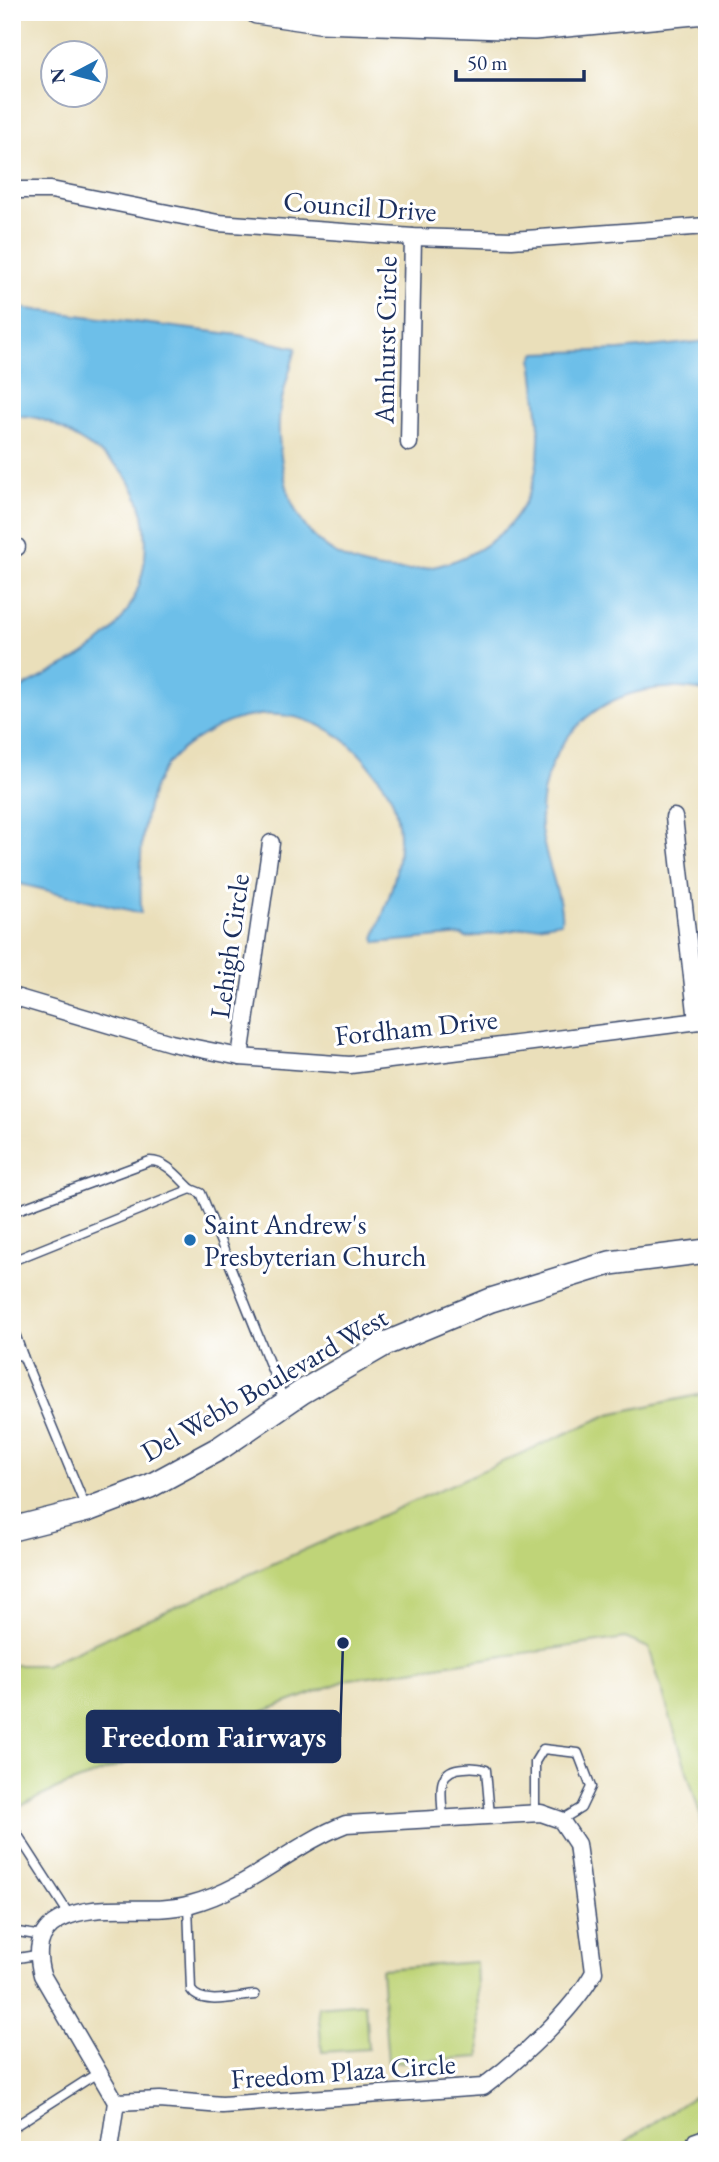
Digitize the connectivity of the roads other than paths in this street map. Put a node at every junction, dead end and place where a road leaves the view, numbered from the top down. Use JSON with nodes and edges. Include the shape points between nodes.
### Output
{"nodes":[{"id":1,"x":257,"y":12,"type":"edge"},
{"id":2,"x":705,"y":12,"type":"edge"},
{"id":3,"x":318,"y":17,"type":"edge"},
{"id":4,"x":533,"y":20,"type":"edge"},
{"id":5,"x":12,"y":190,"type":"edge"},
{"id":6,"x":707,"y":226,"type":"edge"},
{"id":7,"x":413,"y":237,"type":"junction"},
{"id":8,"x":409,"y":443,"type":"dead end"},
{"id":9,"x":674,"y":817,"type":"dead end"},
{"id":10,"x":271,"y":843,"type":"dead end"},
{"id":11,"x":12,"y":996,"type":"edge"},
{"id":12,"x":702,"y":1020,"type":"edge"},
{"id":13,"x":240,"y":1057,"type":"junction"},
{"id":14,"x":191,"y":1189,"type":"junction"},
{"id":15,"x":12,"y":1212,"type":"edge"},
{"id":16,"x":707,"y":1251,"type":"edge"},
{"id":17,"x":12,"y":1261,"type":"edge"},
{"id":18,"x":13,"y":1328,"type":"edge"},
{"id":19,"x":12,"y":1354,"type":"edge"},
{"id":20,"x":23,"y":1356,"type":"junction"},
{"id":21,"x":286,"y":1403,"type":"junction"},
{"id":22,"x":87,"y":1510,"type":"junction"},
{"id":23,"x":12,"y":1530,"type":"edge"},
{"id":24,"x":535,"y":1813,"type":"junction"},
{"id":25,"x":490,"y":1816,"type":"junction"},
{"id":26,"x":443,"y":1819,"type":"junction"},
{"id":27,"x":561,"y":1820,"type":"junction"},
{"id":28,"x":12,"y":1826,"type":"edge"},
{"id":29,"x":188,"y":1905,"type":"junction"},
{"id":30,"x":70,"y":1916,"type":"junction"},
{"id":31,"x":12,"y":1931,"type":"edge"},
{"id":32,"x":41,"y":1936,"type":"junction"},
{"id":33,"x":36,"y":1955,"type":"junction"},
{"id":34,"x":12,"y":1959,"type":"edge"},
{"id":35,"x":255,"y":1995,"type":"dead end"},
{"id":36,"x":99,"y":2072,"type":"junction"},
{"id":37,"x":116,"y":2102,"type":"junction"},
{"id":38,"x":12,"y":2128,"type":"edge"},
{"id":39,"x":707,"y":2133,"type":"edge"},
{"id":40,"x":109,"y":2150,"type":"edge"},
{"id":41,"x":687,"y":2150,"type":"edge"}],
"edges":[{"from":1,"to":3,"type":"street"},
{"from":2,"to":4,"type":"street"},
{"from":3,"to":4,"type":"street"},
{"from":5,"to":7,"type":"street","name":"Council Drive","via":[[51,190],[218,223]]},
{"from":6,"to":7,"type":"street","name":"Council Drive","via":[[512,240]]},
{"from":7,"to":8,"type":"street","name":"Amhurst Circle"},
{"from":9,"to":12,"type":"street"},
{"from":10,"to":13,"type":"street","name":"Lehigh Circle"},
{"from":11,"to":13,"type":"street","name":"Fordham Drive","via":[[171,1043]]},
{"from":12,"to":13,"type":"street","name":"Fordham Drive","via":[[350,1065]]},
{"from":14,"to":15,"type":"lane","via":[[168,1167],[150,1161]]},
{"from":14,"to":17,"type":"lane"},
{"from":14,"to":21,"type":"lane","via":[[201,1193]]},
{"from":16,"to":21,"type":"street","name":"Del Webb Boulevard West","via":[[610,1263],[491,1300],[385,1344]]},
{"from":18,"to":20,"type":"lane"},
{"from":19,"to":20,"type":"lane"},
{"from":20,"to":22,"type":"lane"},
{"from":21,"to":22,"type":"street","name":"Del Webb Boulevard West","via":[[187,1467]]},
{"from":22,"to":23,"type":"street","name":"Del Webb Boulevard West"},
{"from":24,"to":25,"type":"street"},
{"from":24,"to":27,"type":"street"},
{"from":24,"to":27,"type":"lane","via":[[535,1762],[543,1749],[578,1753],[591,1787],[581,1808]]},
{"from":25,"to":26,"type":"street"},
{"from":25,"to":26,"type":"lane","via":[[486,1770],[452,1768],[441,1781]]},
{"from":26,"to":29,"type":"street","via":[[346,1824],[318,1835],[279,1864],[224,1893]]},
{"from":27,"to":37,"type":"street","name":"Freedom Plaza Circle","via":[[577,1844],[594,1972],[574,2001],[483,2087],[222,2105]]},
{"from":28,"to":30,"type":"lane"},
{"from":29,"to":30,"type":"street"},
{"from":29,"to":35,"type":"lane","via":[[191,1990],[195,1996]]},
{"from":30,"to":32,"type":"street"},
{"from":31,"to":32,"type":"lane"},
{"from":32,"to":33,"type":"street"},
{"from":33,"to":34,"type":"lane"},
{"from":33,"to":36,"type":"street","via":[[42,1975]]},
{"from":36,"to":37,"type":"street"},
{"from":36,"to":38,"type":"lane"},
{"from":37,"to":40,"type":"street"},
{"from":39,"to":41,"type":"lane","via":[[693,2138]]}]}
